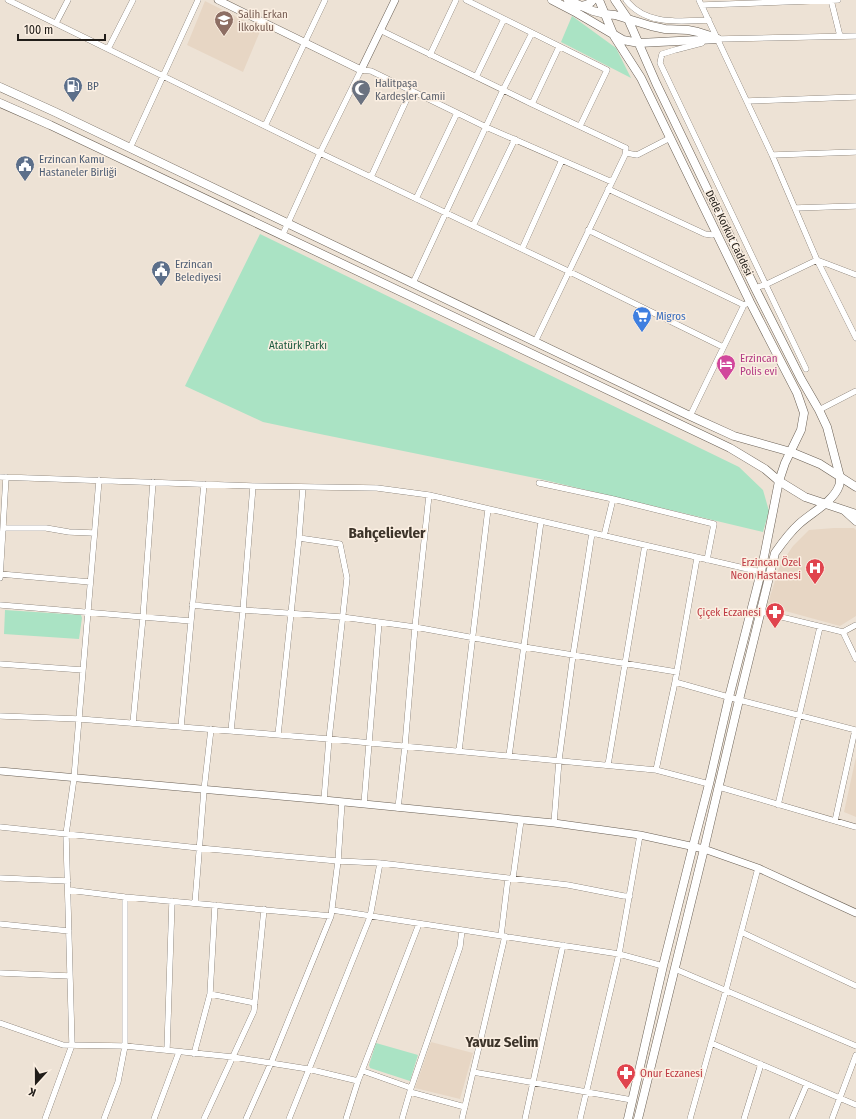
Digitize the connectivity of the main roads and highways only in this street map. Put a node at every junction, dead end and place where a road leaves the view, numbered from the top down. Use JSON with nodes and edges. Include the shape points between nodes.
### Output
{"nodes":[{"id":1,"x":552,"y":0,"type":"edge"},
{"id":2,"x":568,"y":0,"type":"edge"},
{"id":3,"x":593,"y":0,"type":"edge"},
{"id":4,"x":599,"y":0,"type":"edge"},
{"id":5,"x":614,"y":0,"type":"edge"},
{"id":6,"x":579,"y":6,"type":"junction"},
{"id":7,"x":605,"y":14,"type":"junction"},
{"id":8,"x":628,"y":19,"type":"junction"},
{"id":9,"x":614,"y":36,"type":"junction"},
{"id":10,"x":639,"y":43,"type":"junction"},
{"id":11,"x":0,"y":87,"type":"edge"},
{"id":12,"x":0,"y":103,"type":"edge"},
{"id":13,"x":791,"y":452,"type":"junction"},
{"id":14,"x":840,"y":477,"type":"junction"},
{"id":15,"x":779,"y":481,"type":"junction"},
{"id":16,"x":856,"y":488,"type":"edge"},
{"id":17,"x":825,"y":504,"type":"junction"},
{"id":18,"x":845,"y":511,"type":"junction"},
{"id":19,"x":856,"y":514,"type":"edge"},
{"id":20,"x":856,"y":522,"type":"edge"},
{"id":21,"x":628,"y":1119,"type":"edge"},
{"id":22,"x":638,"y":1119,"type":"edge"}],
"edges":[{"from":1,"to":9,"type":"main road"},
{"from":2,"to":6,"type":"main road"},
{"from":3,"to":6,"type":"main road"},
{"from":4,"to":7,"type":"main road","name":"Dede Korkut Caddesi"},
{"from":5,"to":8,"type":"main road","name":"Dede Korkut Caddesi"},
{"from":6,"to":7,"type":"main road"},
{"from":7,"to":8,"type":"main road"},
{"from":7,"to":9,"type":"main road","name":"Dede Korkut Caddesi"},
{"from":8,"to":10,"type":"main road","name":"Dede Korkut Caddesi"},
{"from":8,"to":10,"type":"main road","via":[[665,29],[698,32],[718,39]]},
{"from":9,"to":10,"type":"main road"},
{"from":9,"to":13,"type":"main road","name":"Dede Korkut Caddesi","via":[[642,78],[717,233],[747,304],[797,393],[804,413],[801,430]]},
{"from":10,"to":14,"type":"main road","name":"Dede Korkut Caddesi","via":[[755,288],[827,427]]},
{"from":11,"to":13,"type":"main road","via":[[690,416],[734,436]]},
{"from":12,"to":15,"type":"main road","via":[[730,448],[765,469]]},
{"from":13,"to":14,"type":"main road","via":[[820,464]]},
{"from":13,"to":15,"type":"main road","name":"Dede Korkut Caddesi"},
{"from":14,"to":16,"type":"main road"},
{"from":14,"to":17,"type":"main road","via":[[834,495]]},
{"from":15,"to":17,"type":"main road","via":[[805,497]]},
{"from":15,"to":21,"type":"main road","name":"Dede Korkut Caddesi","via":[[761,572],[692,846]]},
{"from":17,"to":18,"type":"main road"},
{"from":17,"to":22,"type":"main road","via":[[798,525],[783,540],[775,553]]},
{"from":18,"to":19,"type":"main road"},
{"from":18,"to":20,"type":"main road"}]}
